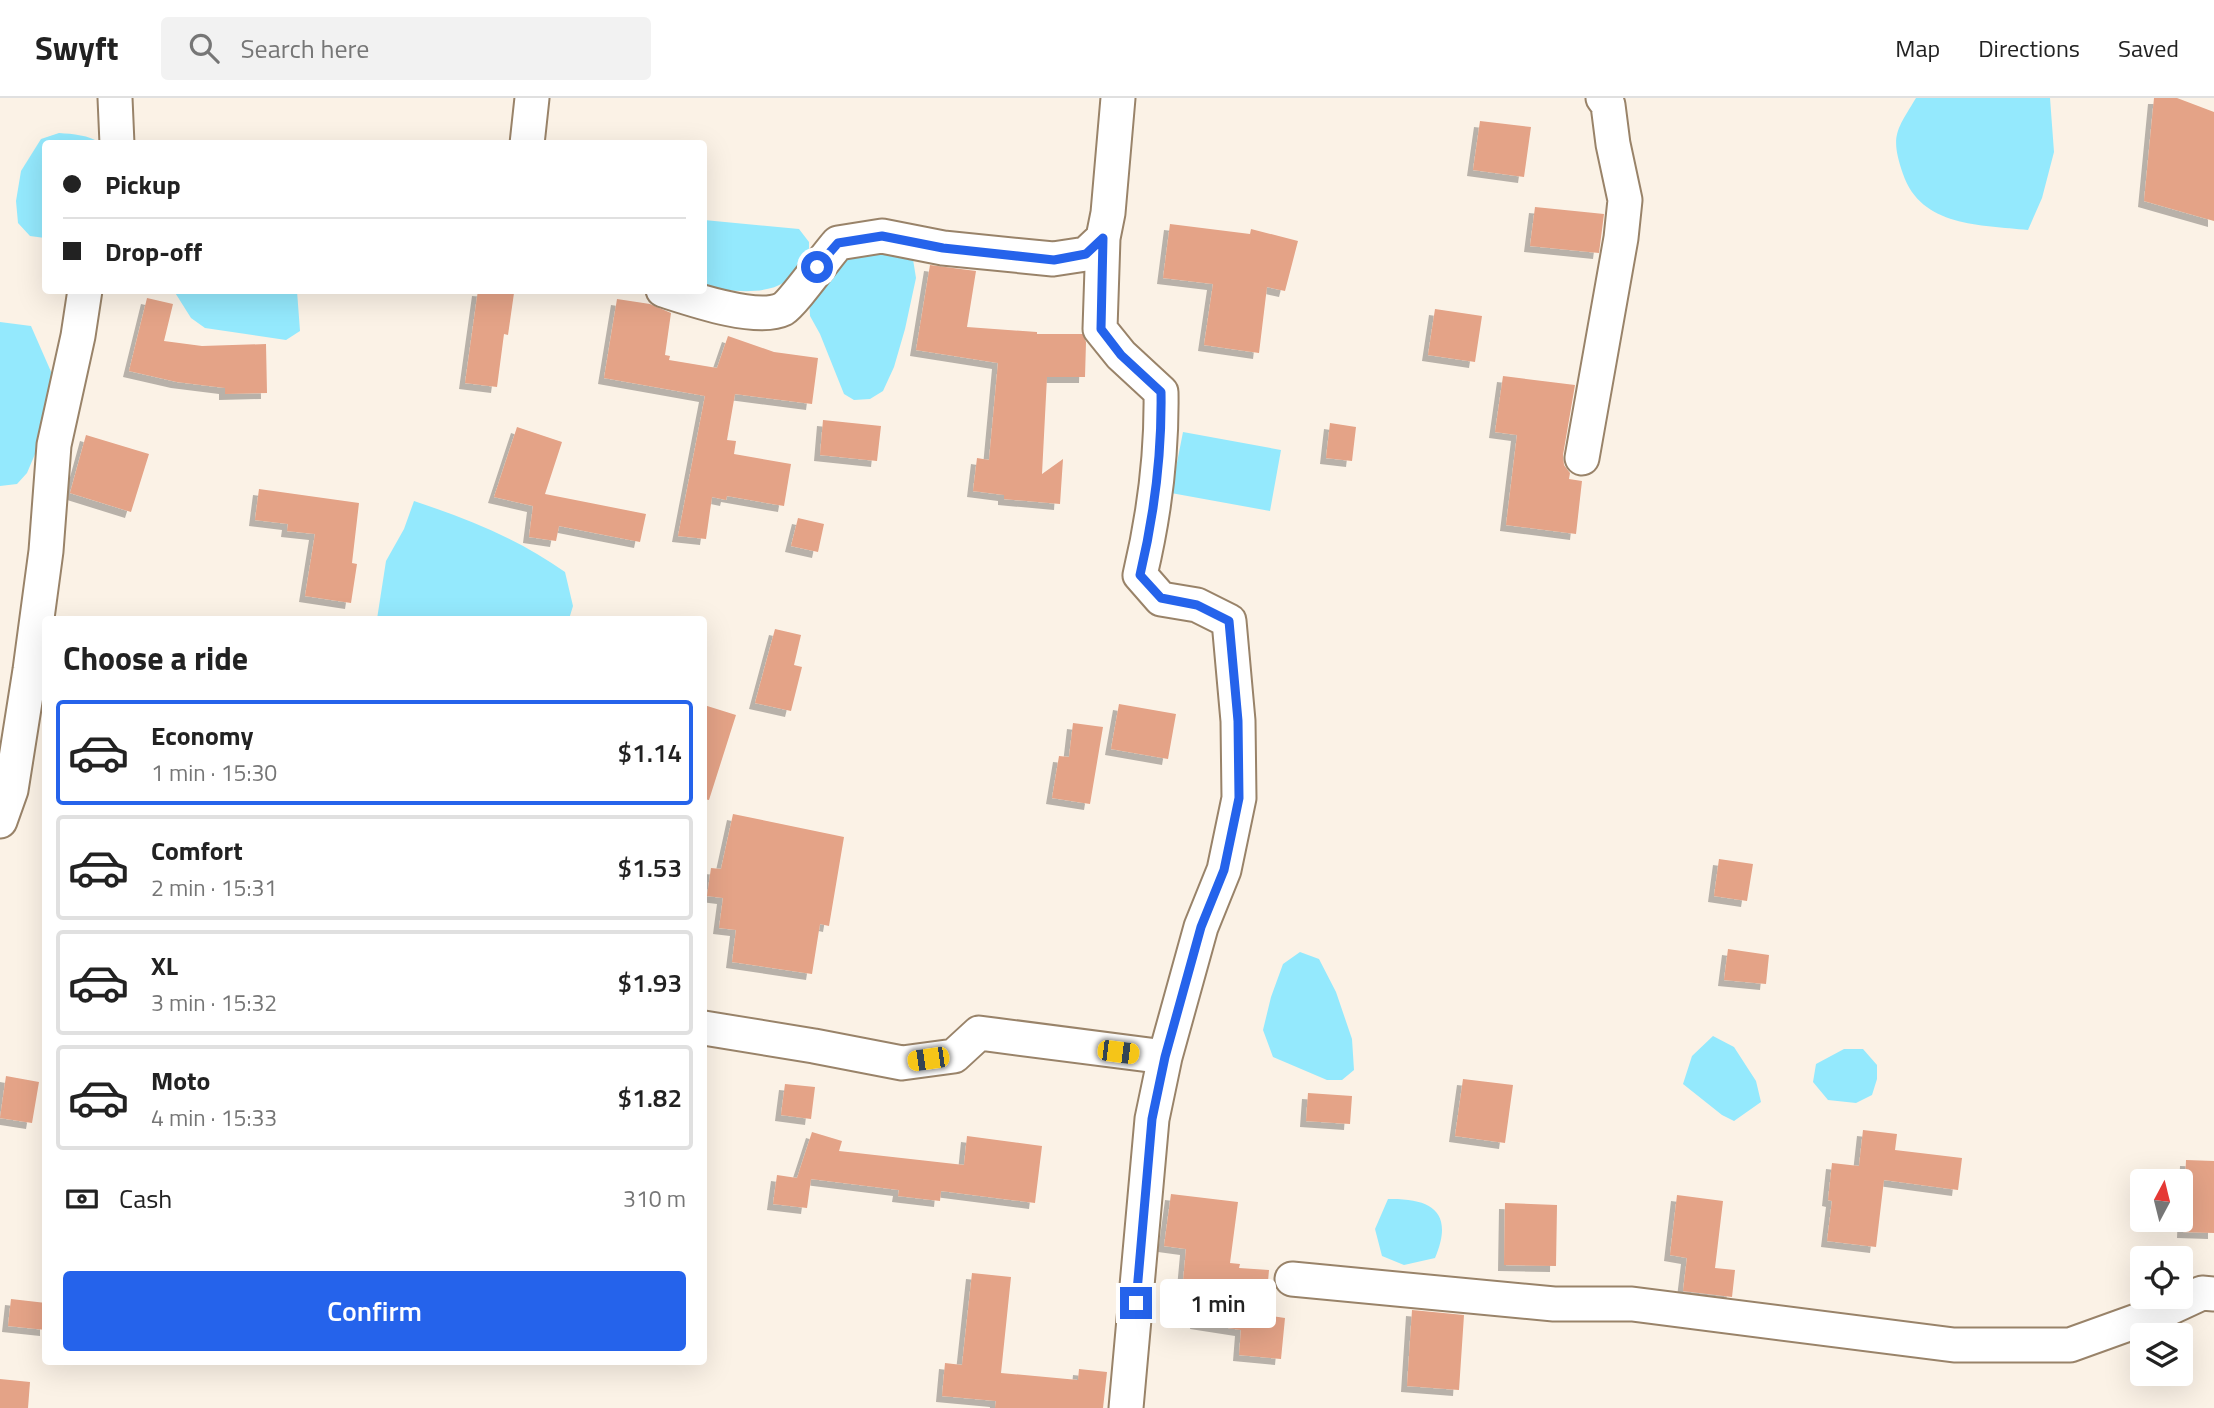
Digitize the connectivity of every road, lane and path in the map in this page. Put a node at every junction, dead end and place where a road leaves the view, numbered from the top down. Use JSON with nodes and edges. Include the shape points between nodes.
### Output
{"nodes":[{"id":1,"x":115,"y":98,"type":"edge"},
{"id":2,"x":532,"y":98,"type":"edge"},
{"id":3,"x":1118,"y":98,"type":"edge"},
{"id":4,"x":1603,"y":98,"type":"edge"},
{"id":5,"x":117,"y":140,"type":"edge"},
{"id":6,"x":527,"y":140,"type":"edge"},
{"id":7,"x":1103,"y":238,"type":"junction"},
{"id":8,"x":84,"y":294,"type":"edge"},
{"id":9,"x":676,"y":294,"type":"edge"},
{"id":10,"x":1582,"y":458,"type":"dead end"},
{"id":11,"x":34,"y":713,"type":"edge"},
{"id":12,"x":0,"y":821,"type":"edge"},
{"id":13,"x":707,"y":1028,"type":"edge"},
{"id":14,"x":1165,"y":1057,"type":"junction"},
{"id":15,"x":1292,"y":1279,"type":"dead end"},
{"id":16,"x":2214,"y":1294,"type":"edge"},
{"id":17,"x":1126,"y":1408,"type":"edge"}],
"edges":[{"from":1,"to":5,"type":"street"},
{"from":2,"to":6,"type":"street"},
{"from":3,"to":7,"type":"street"},
{"from":4,"to":10,"type":"street","via":[[1625,200]]},
{"from":7,"to":9,"type":"street","via":[[1086,254],[1054,260],[882,236],[838,243],[785,308],[765,315]]},
{"from":7,"to":14,"type":"street","via":[[1101,329],[1161,392],[1151,528],[1140,575],[1161,598],[1197,605],[1229,621],[1238,721],[1239,798],[1224,870],[1201,927]]},
{"from":8,"to":11,"type":"street","via":[[54,444]]},
{"from":11,"to":12,"type":"street"},
{"from":13,"to":14,"type":"street","via":[[902,1063],[954,1056],[979,1034]]},
{"from":14,"to":17,"type":"street","via":[[1152,1119]]},
{"from":15,"to":16,"type":"street","via":[[1554,1304],[1632,1304],[1954,1345],[2070,1346],[2202,1293]]}]}
